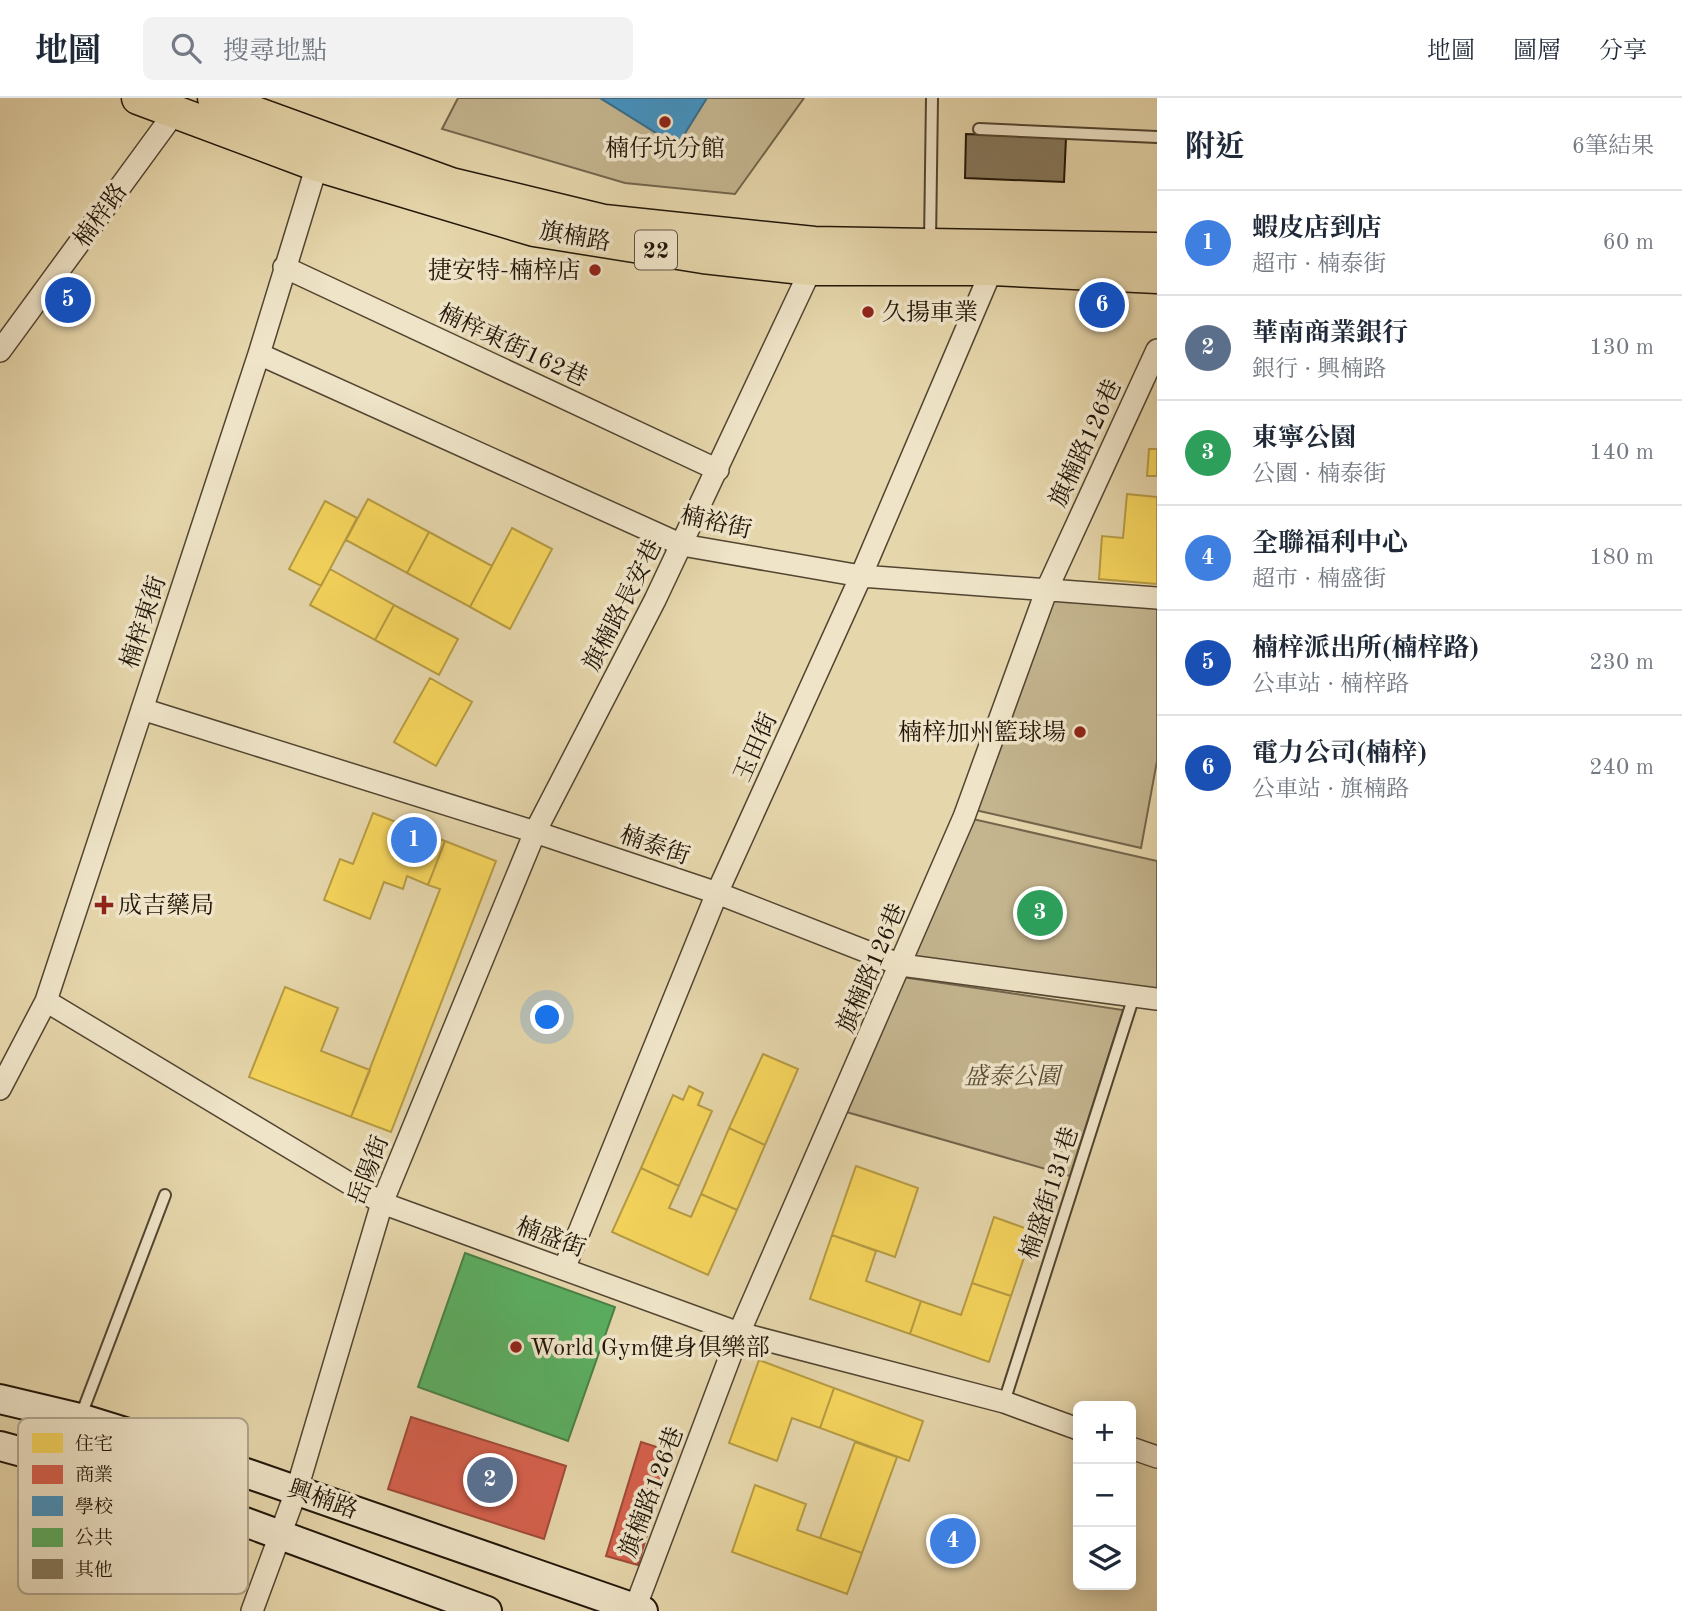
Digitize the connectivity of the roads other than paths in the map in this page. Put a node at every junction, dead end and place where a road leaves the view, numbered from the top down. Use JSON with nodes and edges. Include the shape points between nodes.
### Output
{"nodes":[{"id":1,"x":138,"y":98,"type":"edge"},
{"id":2,"x":932,"y":98,"type":"edge"},
{"id":3,"x":222,"y":100,"type":"edge"},
{"id":4,"x":178,"y":105,"type":"edge"},
{"id":5,"x":979,"y":130,"type":"dead end"},
{"id":6,"x":1157,"y":137,"type":"edge"},
{"id":7,"x":317,"y":165,"type":"junction"},
{"id":8,"x":930,"y":247,"type":"junction"},
{"id":9,"x":1157,"y":249,"type":"edge"},
{"id":10,"x":812,"y":256,"type":"junction"},
{"id":11,"x":992,"y":258,"type":"junction"},
{"id":12,"x":284,"y":267,"type":"junction"},
{"id":13,"x":1157,"y":277,"type":"edge"},
{"id":14,"x":1157,"y":350,"type":"edge"},
{"id":15,"x":0,"y":351,"type":"edge"},
{"id":16,"x":259,"y":354,"type":"junction"},
{"id":17,"x":718,"y":470,"type":"junction"},
{"id":18,"x":682,"y":545,"type":"junction"},
{"id":19,"x":861,"y":576,"type":"junction"},
{"id":20,"x":1047,"y":589,"type":"junction"},
{"id":21,"x":1157,"y":598,"type":"edge"},
{"id":22,"x":142,"y":709,"type":"junction"},
{"id":23,"x":535,"y":832,"type":"junction"},
{"id":24,"x":717,"y":893,"type":"junction"},
{"id":25,"x":901,"y":965,"type":"junction"},
{"id":26,"x":1134,"y":996,"type":"junction"},
{"id":27,"x":1157,"y":999,"type":"edge"},
{"id":28,"x":46,"y":1001,"type":"junction"},
{"id":29,"x":0,"y":1088,"type":"edge"},
{"id":30,"x":165,"y":1195,"type":"dead end"},
{"id":31,"x":382,"y":1203,"type":"junction"},
{"id":32,"x":564,"y":1269,"type":"junction"},
{"id":33,"x":739,"y":1333,"type":"junction"},
{"id":34,"x":0,"y":1398,"type":"edge"},
{"id":35,"x":1004,"y":1402,"type":"junction"},
{"id":36,"x":80,"y":1418,"type":"joint"},
{"id":37,"x":1073,"y":1427,"type":"edge"},
{"id":38,"x":0,"y":1446,"type":"edge"},
{"id":39,"x":1136,"y":1450,"type":"edge"},
{"id":40,"x":18,"y":1451,"type":"edge"},
{"id":41,"x":1157,"y":1457,"type":"edge"},
{"id":42,"x":248,"y":1473,"type":"edge"},
{"id":43,"x":297,"y":1489,"type":"junction"},
{"id":44,"x":248,"y":1525,"type":"edge"},
{"id":45,"x":279,"y":1537,"type":"junction"},
{"id":46,"x":637,"y":1610,"type":"edge"},
{"id":47,"x":252,"y":1611,"type":"edge"},
{"id":48,"x":486,"y":1611,"type":"edge"}],
"edges":[{"from":1,"to":4,"type":"main road","name":"旗楠路","number":"22"},
{"from":2,"to":8,"type":"lane"},
{"from":3,"to":4,"type":"street"},
{"from":3,"to":10,"type":"main road","name":"旗楠路","number":"22","via":[[451,184],[604,221]]},
{"from":4,"to":7,"type":"main road","name":"旗楠路","number":"22"},
{"from":4,"to":15,"type":"street","name":"楠梓路"},
{"from":5,"to":6,"type":"lane"},
{"from":7,"to":10,"type":"main road","name":"旗楠路","number":"22","via":[[534,230],[703,257]]},
{"from":7,"to":12,"type":"street","name":"楠梓東街"},
{"from":8,"to":10,"type":"main road","name":"旗楠路","number":"22"},
{"from":8,"to":11,"type":"main road","name":"旗楠路","number":"22"},
{"from":9,"to":11,"type":"main road","name":"旗楠路","number":"22"},
{"from":10,"to":11,"type":"main road","name":"旗楠路","number":"22"},
{"from":10,"to":17,"type":"street","name":"旗楠路長安巷"},
{"from":11,"to":13,"type":"main road","name":"旗楠路","number":"22"},
{"from":11,"to":19,"type":"street","name":"玉田街"},
{"from":12,"to":16,"type":"street","name":"楠梓東街"},
{"from":12,"to":17,"type":"street","name":"楠梓東街162巷"},
{"from":14,"to":20,"type":"street","name":"旗楠路126巷"},
{"from":16,"to":18,"type":"street","name":"楠裕街"},
{"from":16,"to":22,"type":"street","name":"楠梓東街"},
{"from":17,"to":18,"type":"street","name":"旗楠路長安巷"},
{"from":18,"to":19,"type":"street","name":"楠裕街"},
{"from":18,"to":23,"type":"street","name":"旗楠路長安巷"},
{"from":19,"to":20,"type":"street","name":"楠裕街"},
{"from":19,"to":24,"type":"street","name":"玉田街"},
{"from":20,"to":21,"type":"street","name":"楠裕街"},
{"from":20,"to":25,"type":"street","name":"旗楠路126巷","via":[[964,817]]},
{"from":22,"to":23,"type":"street","name":"楠泰街"},
{"from":22,"to":28,"type":"street","name":"楠梓東街"},
{"from":23,"to":24,"type":"street","name":"楠泰街"},
{"from":23,"to":31,"type":"street","name":"岳陽街"},
{"from":24,"to":25,"type":"street","name":"楠泰街"},
{"from":24,"to":32,"type":"street","name":"玉田街"},
{"from":25,"to":26,"type":"street","name":"楠泰街"},
{"from":25,"to":33,"type":"street","name":"旗楠路126巷"},
{"from":26,"to":27,"type":"street","name":"楠泰街"},
{"from":26,"to":35,"type":"lane","name":"楠盛街131巷"},
{"from":28,"to":29,"type":"street","name":"楠梓東街"},
{"from":28,"to":31,"type":"street","name":"楠盛街"},
{"from":30,"to":36,"type":"lane"},
{"from":31,"to":32,"type":"street","name":"楠盛街"},
{"from":31,"to":43,"type":"street","name":"岳陽街"},
{"from":32,"to":33,"type":"street","name":"楠盛街"},
{"from":33,"to":35,"type":"street","name":"楠盛街"},
{"from":33,"to":46,"type":"street","name":"旗楠路126巷"},
{"from":34,"to":36,"type":"street","name":"興楠路"},
{"from":35,"to":37,"type":"street","name":"楠盛街"},
{"from":38,"to":40,"type":"street","name":"興楠路"},
{"from":39,"to":41,"type":"street"},
{"from":42,"to":43,"type":"street","name":"興楠路"},
{"from":43,"to":45,"type":"street","name":"岳陽街"},
{"from":43,"to":46,"type":"street","name":"興楠路"},
{"from":44,"to":45,"type":"street","name":"興楠路"},
{"from":45,"to":47,"type":"street","name":"岳陽街"},
{"from":45,"to":48,"type":"street","name":"興楠路"}]}
